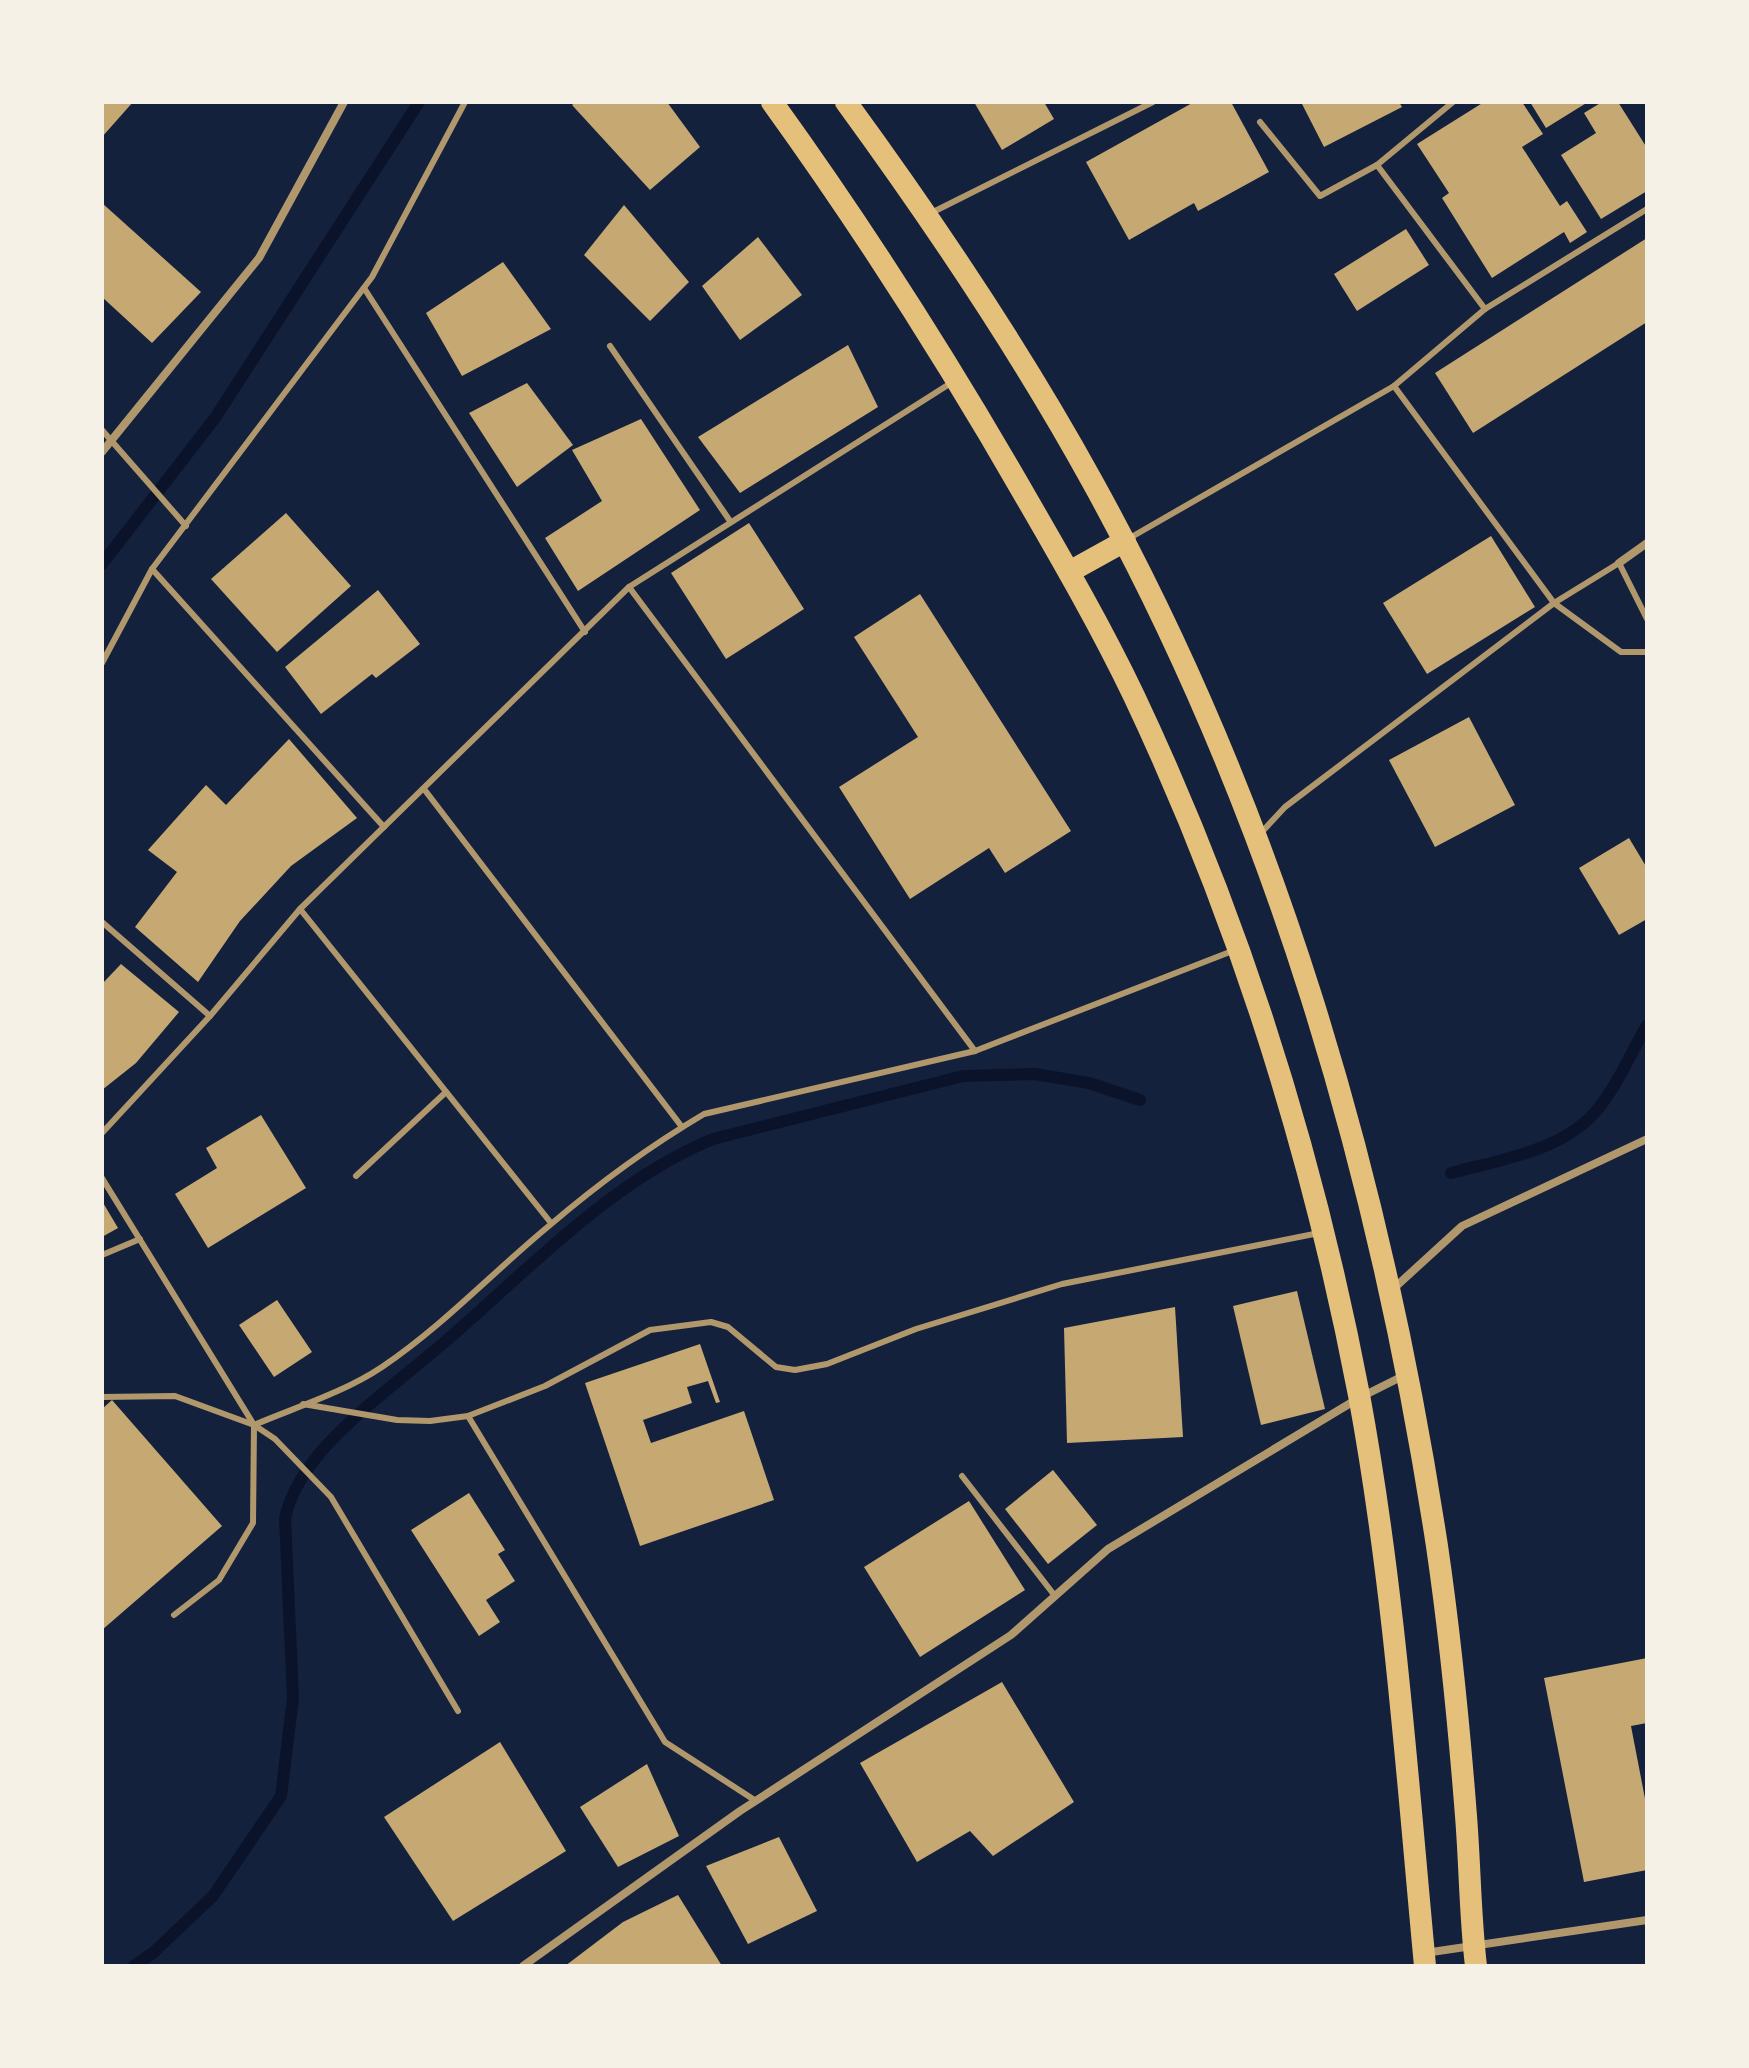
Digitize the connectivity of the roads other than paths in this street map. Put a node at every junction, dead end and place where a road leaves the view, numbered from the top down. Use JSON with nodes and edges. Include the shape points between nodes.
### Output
{"nodes":[{"id":1,"x":344,"y":102,"type":"edge"},
{"id":2,"x":465,"y":102,"type":"edge"},
{"id":3,"x":772,"y":102,"type":"edge"},
{"id":4,"x":846,"y":102,"type":"edge"},
{"id":5,"x":1153,"y":102,"type":"edge"},
{"id":6,"x":1453,"y":102,"type":"edge"},
{"id":7,"x":1260,"y":122,"type":"dead end"},
{"id":8,"x":1377,"y":165,"type":"junction"},
{"id":9,"x":1647,"y":209,"type":"edge"},
{"id":10,"x":928,"y":215,"type":"junction"},
{"id":11,"x":364,"y":288,"type":"junction"},
{"id":12,"x":1485,"y":309,"type":"junction"},
{"id":13,"x":610,"y":346,"type":"dead end"},
{"id":14,"x":958,"y":378,"type":"junction"},
{"id":15,"x":1394,"y":386,"type":"junction"},
{"id":16,"x":102,"y":430,"type":"edge"},
{"id":17,"x":111,"y":440,"type":"junction"},
{"id":18,"x":102,"y":452,"type":"edge"},
{"id":19,"x":730,"y":521,"type":"junction"},
{"id":20,"x":186,"y":526,"type":"junction"},
{"id":21,"x":1125,"y":541,"type":"junction"},
{"id":22,"x":1647,"y":543,"type":"edge"},
{"id":23,"x":1619,"y":563,"type":"junction"},
{"id":24,"x":152,"y":569,"type":"junction"},
{"id":25,"x":1069,"y":572,"type":"junction"},
{"id":26,"x":629,"y":587,"type":"junction"},
{"id":27,"x":1554,"y":603,"type":"junction"},
{"id":28,"x":1647,"y":619,"type":"edge"},
{"id":29,"x":585,"y":632,"type":"junction"},
{"id":30,"x":1647,"y":652,"type":"edge"},
{"id":31,"x":102,"y":663,"type":"edge"},
{"id":32,"x":424,"y":789,"type":"junction"},
{"id":33,"x":384,"y":827,"type":"junction"},
{"id":34,"x":1257,"y":837,"type":"junction"},
{"id":35,"x":300,"y":909,"type":"junction"},
{"id":36,"x":102,"y":922,"type":"edge"},
{"id":37,"x":1237,"y":950,"type":"junction"},
{"id":38,"x":210,"y":1016,"type":"junction"},
{"id":39,"x":975,"y":1051,"type":"junction"},
{"id":40,"x":446,"y":1092,"type":"junction"},
{"id":41,"x":682,"y":1127,"type":"junction"},
{"id":42,"x":102,"y":1133,"type":"edge"},
{"id":43,"x":1647,"y":1139,"type":"edge"},
{"id":44,"x":356,"y":1176,"type":"dead end"},
{"id":45,"x":102,"y":1178,"type":"edge"},
{"id":46,"x":551,"y":1223,"type":"junction"},
{"id":47,"x":1322,"y":1232,"type":"junction"},
{"id":48,"x":140,"y":1239,"type":"junction"},
{"id":49,"x":102,"y":1255,"type":"edge"},
{"id":50,"x":1391,"y":1291,"type":"junction"},
{"id":51,"x":1407,"y":1374,"type":"junction"},
{"id":52,"x":102,"y":1397,"type":"edge"},
{"id":53,"x":1359,"y":1398,"type":"junction"},
{"id":54,"x":303,"y":1404,"type":"junction"},
{"id":55,"x":468,"y":1416,"type":"junction"},
{"id":56,"x":254,"y":1425,"type":"junction"},
{"id":57,"x":962,"y":1476,"type":"dead end"},
{"id":58,"x":1055,"y":1596,"type":"junction"},
{"id":59,"x":174,"y":1615,"type":"dead end"},
{"id":60,"x":458,"y":1711,"type":"dead end"},
{"id":61,"x":756,"y":1801,"type":"junction"},
{"id":62,"x":1647,"y":1920,"type":"edge"},
{"id":63,"x":1475,"y":1957,"type":"edge"},
{"id":64,"x":1424,"y":1960,"type":"edge"},
{"id":65,"x":523,"y":1966,"type":"edge"}],
"edges":[{"from":1,"to":17,"type":"street","via":[[259,258]]},
{"from":2,"to":11,"type":"lane"},
{"from":3,"to":14,"type":"highway"},
{"from":4,"to":10,"type":"highway"},
{"from":5,"to":10,"type":"lane"},
{"from":6,"to":8,"type":"lane"},
{"from":7,"to":8,"type":"lane","via":[[1320,196]]},
{"from":8,"to":12,"type":"lane"},
{"from":9,"to":12,"type":"lane"},
{"from":10,"to":21,"type":"highway","via":[[1046,399]]},
{"from":11,"to":20,"type":"lane"},
{"from":11,"to":29,"type":"lane"},
{"from":12,"to":15,"type":"lane"},
{"from":13,"to":19,"type":"lane"},
{"from":14,"to":19,"type":"lane"},
{"from":14,"to":25,"type":"highway"},
{"from":15,"to":21,"type":"lane"},
{"from":15,"to":27,"type":"lane"},
{"from":16,"to":17,"type":"lane"},
{"from":17,"to":18,"type":"street"},
{"from":17,"to":20,"type":"lane"},
{"from":19,"to":26,"type":"lane"},
{"from":20,"to":24,"type":"lane"},
{"from":21,"to":25,"type":"highway"},
{"from":21,"to":34,"type":"highway","via":[[1200,698]]},
{"from":22,"to":23,"type":"street"},
{"from":23,"to":27,"type":"lane"},
{"from":23,"to":28,"type":"lane"},
{"from":24,"to":31,"type":"lane"},
{"from":24,"to":33,"type":"lane"},
{"from":25,"to":37,"type":"highway","via":[[1133,694],[1189,821]]},
{"from":26,"to":29,"type":"lane"},
{"from":26,"to":39,"type":"lane"},
{"from":27,"to":30,"type":"lane","via":[[1621,652]]},
{"from":27,"to":34,"type":"lane","via":[[1285,807]]},
{"from":29,"to":32,"type":"lane"},
{"from":32,"to":33,"type":"lane"},
{"from":32,"to":41,"type":"lane"},
{"from":33,"to":35,"type":"lane"},
{"from":34,"to":50,"type":"highway","via":[[1333,1062]]},
{"from":35,"to":38,"type":"lane"},
{"from":35,"to":40,"type":"lane"},
{"from":36,"to":38,"type":"lane"},
{"from":37,"to":39,"type":"lane"},
{"from":37,"to":47,"type":"highway"},
{"from":38,"to":42,"type":"lane"},
{"from":39,"to":41,"type":"lane","via":[[704,1114]]},
{"from":40,"to":44,"type":"lane"},
{"from":40,"to":46,"type":"lane"},
{"from":41,"to":46,"type":"lane"},
{"from":43,"to":50,"type":"street","via":[[1462,1226]]},
{"from":45,"to":48,"type":"lane"},
{"from":46,"to":54,"type":"lane","via":[[381,1367]]},
{"from":47,"to":53,"type":"highway"},
{"from":47,"to":55,"type":"lane","via":[[1062,1284],[916,1329],[827,1364],[795,1370],[776,1367],[728,1327],[711,1322],[650,1330],[545,1386]]},
{"from":48,"to":49,"type":"lane"},
{"from":48,"to":56,"type":"lane"},
{"from":50,"to":51,"type":"highway"},
{"from":51,"to":53,"type":"street"},
{"from":51,"to":63,"type":"highway","via":[[1454,1683]]},
{"from":52,"to":56,"type":"lane","via":[[175,1396]]},
{"from":53,"to":58,"type":"street","via":[[1108,1549]]},
{"from":53,"to":64,"type":"highway","via":[[1388,1582]]},
{"from":54,"to":55,"type":"lane","via":[[397,1420]]},
{"from":54,"to":56,"type":"lane"},
{"from":55,"to":61,"type":"lane","via":[[665,1742]]},
{"from":56,"to":59,"type":"lane","via":[[253,1523],[219,1580]]},
{"from":56,"to":60,"type":"lane","via":[[331,1497]]},
{"from":57,"to":58,"type":"lane"},
{"from":58,"to":61,"type":"street","via":[[1011,1635]]},
{"from":61,"to":65,"type":"street"},
{"from":62,"to":63,"type":"street"},
{"from":63,"to":64,"type":"street"}]}
